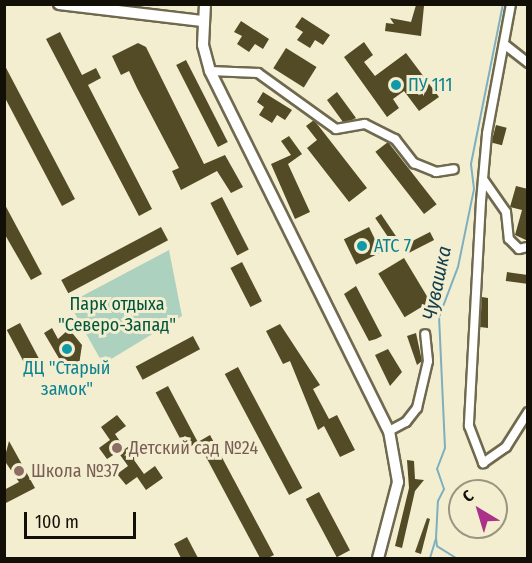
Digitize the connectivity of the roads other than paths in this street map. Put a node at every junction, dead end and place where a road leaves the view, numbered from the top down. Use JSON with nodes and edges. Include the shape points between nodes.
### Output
{"nodes":[{"id":1,"x":59,"y":4,"type":"edge"},
{"id":2,"x":205,"y":4,"type":"edge"},
{"id":3,"x":511,"y":4,"type":"edge"},
{"id":4,"x":202,"y":21,"type":"junction"},
{"id":5,"x":504,"y":44,"type":"junction"},
{"id":6,"x":528,"y":63,"type":"edge"},
{"id":7,"x":210,"y":71,"type":"junction"},
{"id":8,"x":454,"y":170,"type":"dead end"},
{"id":9,"x":483,"y":179,"type":"junction"},
{"id":10,"x":528,"y":247,"type":"edge"},
{"id":11,"x":425,"y":334,"type":"dead end"},
{"id":12,"x":528,"y":412,"type":"edge"},
{"id":13,"x":389,"y":430,"type":"junction"},
{"id":14,"x":378,"y":558,"type":"edge"}],
"edges":[{"from":1,"to":4,"type":"main road"},
{"from":2,"to":4,"type":"main road"},
{"from":3,"to":5,"type":"street"},
{"from":4,"to":7,"type":"main road"},
{"from":5,"to":6,"type":"street"},
{"from":5,"to":9,"type":"street"},
{"from":7,"to":8,"type":"street","via":[[258,73],[336,129],[365,124],[395,140],[414,163],[436,172]]},
{"from":7,"to":13,"type":"main road"},
{"from":9,"to":10,"type":"street","via":[[506,212],[509,239],[519,249]]},
{"from":9,"to":12,"type":"street","via":[[469,426],[483,463],[506,447]]},
{"from":11,"to":13,"type":"street","via":[[428,361],[417,408],[406,422]]},
{"from":13,"to":14,"type":"main road","via":[[398,482]]}]}
